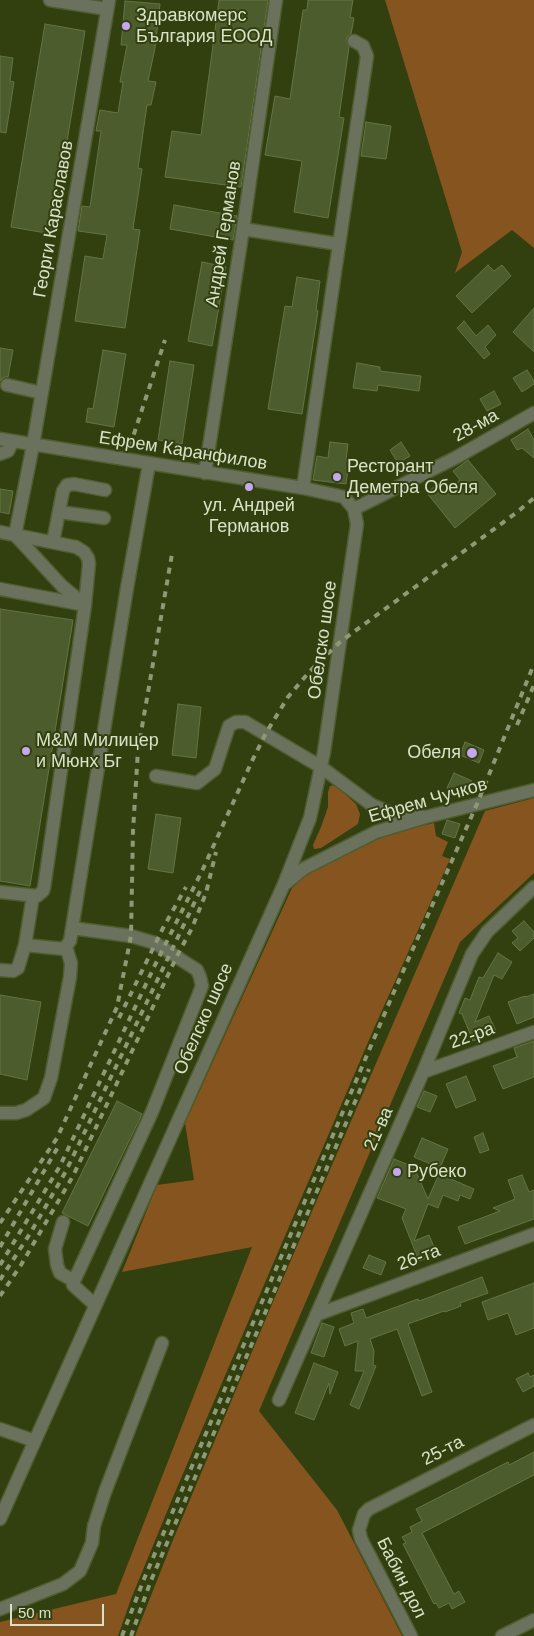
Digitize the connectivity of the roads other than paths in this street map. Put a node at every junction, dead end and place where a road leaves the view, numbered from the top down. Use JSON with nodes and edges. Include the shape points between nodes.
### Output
{"nodes":[{"id":1,"x":50,"y":0,"type":"edge"},
{"id":2,"x":276,"y":0,"type":"edge"},
{"id":3,"x":108,"y":4,"type":"edge"},
{"id":4,"x":354,"y":40,"type":"dead end"},
{"id":5,"x":243,"y":229,"type":"junction"},
{"id":6,"x":338,"y":244,"type":"junction"},
{"id":7,"x":7,"y":385,"type":"dead end"},
{"id":8,"x":42,"y":393,"type":"junction"},
{"id":9,"x":534,"y":413,"type":"edge"},
{"id":10,"x":0,"y":439,"type":"edge"},
{"id":11,"x":13,"y":441,"type":"junction"},
{"id":12,"x":33,"y":445,"type":"junction"},
{"id":13,"x":0,"y":454,"type":"edge"},
{"id":14,"x":149,"y":464,"type":"junction"},
{"id":15,"x":205,"y":473,"type":"junction"},
{"id":16,"x":303,"y":488,"type":"junction"},
{"id":17,"x":105,"y":490,"type":"dead end"},
{"id":18,"x":354,"y":509,"type":"junction"},
{"id":19,"x":60,"y":512,"type":"junction"},
{"id":20,"x":104,"y":518,"type":"dead end"},
{"id":21,"x":0,"y":532,"type":"edge"},
{"id":22,"x":15,"y":535,"type":"junction"},
{"id":23,"x":53,"y":542,"type":"junction"},
{"id":24,"x":0,"y":589,"type":"edge"},
{"id":25,"x":84,"y":605,"type":"junction"},
{"id":26,"x":320,"y":767,"type":"junction"},
{"id":27,"x":156,"y":776,"type":"dead end"},
{"id":28,"x":534,"y":790,"type":"edge"},
{"id":29,"x":426,"y":817,"type":"junction"},
{"id":30,"x":284,"y":884,"type":"junction"},
{"id":31,"x":534,"y":888,"type":"edge"},
{"id":32,"x":0,"y":892,"type":"edge"},
{"id":33,"x":33,"y":896,"type":"junction"},
{"id":34,"x":72,"y":928,"type":"junction"},
{"id":35,"x":25,"y":945,"type":"junction"},
{"id":36,"x":66,"y":947,"type":"junction"},
{"id":37,"x":0,"y":970,"type":"edge"},
{"id":38,"x":534,"y":1032,"type":"edge"},
{"id":39,"x":423,"y":1072,"type":"junction"},
{"id":40,"x":0,"y":1113,"type":"edge"},
{"id":41,"x":63,"y":1222,"type":"dead end"},
{"id":42,"x":534,"y":1234,"type":"edge"},
{"id":43,"x":74,"y":1282,"type":"junction"},
{"id":44,"x":95,"y":1305,"type":"junction"},
{"id":45,"x":316,"y":1315,"type":"junction"},
{"id":46,"x":162,"y":1343,"type":"dead end"},
{"id":47,"x":279,"y":1400,"type":"dead end"},
{"id":48,"x":534,"y":1425,"type":"edge"},
{"id":49,"x":0,"y":1429,"type":"edge"},
{"id":50,"x":35,"y":1441,"type":"junction"},
{"id":51,"x":369,"y":1509,"type":"joint"},
{"id":52,"x":0,"y":1519,"type":"edge"},
{"id":53,"x":0,"y":1609,"type":"edge"},
{"id":54,"x":534,"y":1620,"type":"edge"},
{"id":55,"x":411,"y":1636,"type":"edge"},
{"id":56,"x":502,"y":1636,"type":"edge"}],
"edges":[{"from":1,"to":3,"type":"street"},
{"from":2,"to":5,"type":"street","name":"Андрей Германов"},
{"from":3,"to":8,"type":"street","name":"Георги Караславов"},
{"from":4,"to":6,"type":"street","via":[[363,46],[367,56]]},
{"from":5,"to":6,"type":"street"},
{"from":5,"to":15,"type":"street","name":"Андрей Германов"},
{"from":6,"to":16,"type":"street"},
{"from":7,"to":8,"type":"street"},
{"from":8,"to":12,"type":"street","name":"Георги Караславов"},
{"from":9,"to":18,"type":"street","name":"28-ма","via":[[457,457]]},
{"from":10,"to":11,"type":"street","name":"Ефрем Каранфилов"},
{"from":11,"to":12,"type":"street","name":"Ефрем Каранфилов"},
{"from":11,"to":13,"type":"street","via":[[8,451]]},
{"from":12,"to":14,"type":"street","name":"Ефрем Каранфилов"},
{"from":12,"to":22,"type":"street","name":"Георги Караславов"},
{"from":14,"to":15,"type":"street","name":"Ефрем Каранфилов"},
{"from":14,"to":34,"type":"street"},
{"from":15,"to":16,"type":"street","name":"Ефрем Каранфилов"},
{"from":16,"to":18,"type":"street","name":"Ефрем Каранфилов","via":[[344,497]]},
{"from":17,"to":19,"type":"street","via":[[67,485]]},
{"from":18,"to":26,"type":"street","name":"Обелско шосе","via":[[357,524]]},
{"from":19,"to":20,"type":"street"},
{"from":19,"to":23,"type":"street"},
{"from":21,"to":22,"type":"street"},
{"from":22,"to":23,"type":"street"},
{"from":22,"to":25,"type":"street"},
{"from":23,"to":25,"type":"street","via":[[76,547],[88,558]]},
{"from":24,"to":25,"type":"street"},
{"from":25,"to":33,"type":"street","via":[[44,888]]},
{"from":26,"to":27,"type":"street","via":[[266,733],[244,722],[236,722],[229,726],[215,769],[203,780],[197,783]]},
{"from":26,"to":29,"type":"street","via":[[372,805],[396,815]]},
{"from":26,"to":30,"type":"street","name":"Обелско шосе","via":[[310,818]]},
{"from":28,"to":29,"type":"street","name":"Ефрем Чучков"},
{"from":29,"to":30,"type":"street","name":"Ефрем Чучков","via":[[376,832],[303,869]]},
{"from":30,"to":44,"type":"street","name":"Обелско шосе"},
{"from":31,"to":39,"type":"street","name":"21-ва","via":[[487,932],[472,954]]},
{"from":32,"to":33,"type":"street"},
{"from":33,"to":35,"type":"street"},
{"from":34,"to":36,"type":"street"},
{"from":34,"to":43,"type":"street","via":[[130,936],[155,944],[197,970],[202,986],[152,1112]]},
{"from":35,"to":36,"type":"street"},
{"from":35,"to":37,"type":"street","via":[[18,968]]},
{"from":36,"to":40,"type":"street","via":[[71,963],[70,977],[51,1078],[44,1098],[26,1110]]},
{"from":38,"to":39,"type":"street","name":"22-ра"},
{"from":39,"to":45,"type":"street","name":"21-ва"},
{"from":41,"to":43,"type":"street","via":[[55,1249],[57,1265],[60,1273]]},
{"from":42,"to":45,"type":"street","name":"26-та"},
{"from":43,"to":44,"type":"street","via":[[73,1285]]},
{"from":44,"to":50,"type":"street","name":"Обелско шосе"},
{"from":45,"to":47,"type":"street","name":"21-ва"},
{"from":46,"to":53,"type":"street","via":[[105,1492],[92,1543],[80,1571],[63,1584]]},
{"from":48,"to":51,"type":"street","name":"25-та"},
{"from":49,"to":50,"type":"street"},
{"from":50,"to":52,"type":"street","name":"Обелско шосе"},
{"from":51,"to":55,"type":"street","name":"Бабин дол","via":[[360,1522],[362,1540]]},
{"from":54,"to":56,"type":"street"}]}
